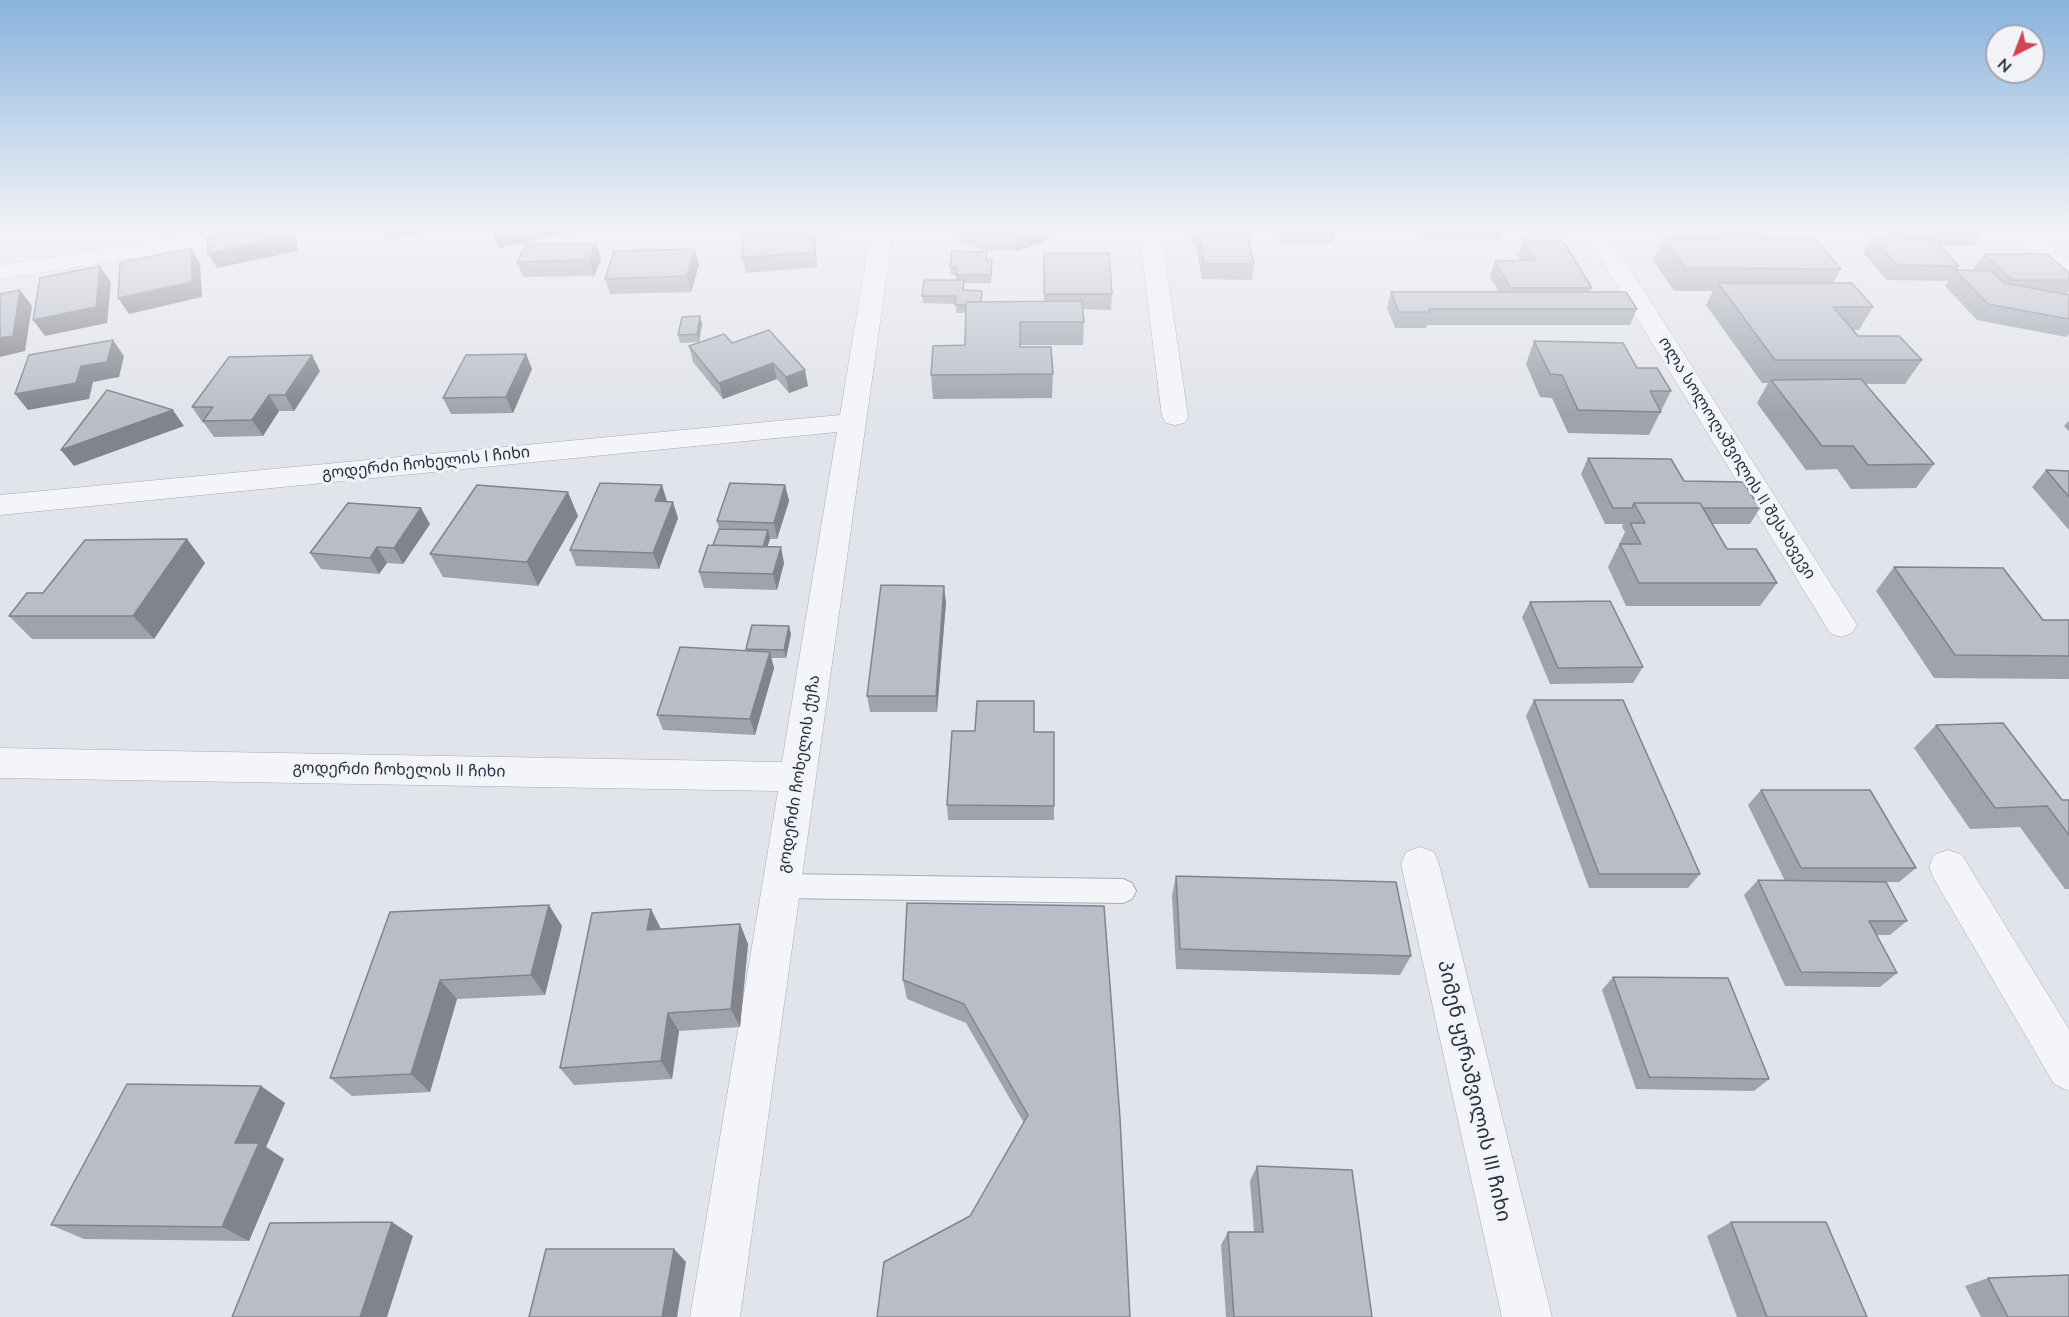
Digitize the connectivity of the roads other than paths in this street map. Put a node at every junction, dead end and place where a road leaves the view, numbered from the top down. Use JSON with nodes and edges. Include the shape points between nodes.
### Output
{"nodes":[{"id":1,"x":872,"y":291,"type":"edge"},
{"id":2,"x":1158,"y":291,"type":"edge"},
{"id":3,"x":1632,"y":291,"type":"edge"},
{"id":4,"x":1175,"y":417,"type":"dead end"},
{"id":5,"x":852,"y":422,"type":"junction"},
{"id":6,"x":0,"y":505,"type":"edge"},
{"id":7,"x":1841,"y":625,"type":"dead end"},
{"id":8,"x":0,"y":763,"type":"edge"},
{"id":9,"x":798,"y":777,"type":"junction"},
{"id":10,"x":1420,"y":864,"type":"dead end"},
{"id":11,"x":1948,"y":867,"type":"dead end"},
{"id":12,"x":782,"y":886,"type":"junction"},
{"id":13,"x":1123,"y":891,"type":"dead end"},
{"id":14,"x":2069,"y":1069,"type":"edge"},
{"id":15,"x":715,"y":1317,"type":"edge"},
{"id":16,"x":1527,"y":1317,"type":"edge"}],
"edges":[{"from":1,"to":5,"type":"street","name":"გოდერძი ჩოხელის ქუჩა"},
{"from":2,"to":4,"type":"street"},
{"from":3,"to":7,"type":"street","name":"ოლა სოლოღაშვილის II შესახვევი"},
{"from":5,"to":6,"type":"street","name":"გოდერძი ჩოხელის I ჩიხი"},
{"from":5,"to":9,"type":"street","name":"გოდერძი ჩოხელის ქუჩა"},
{"from":8,"to":9,"type":"street","name":"გოდერძი ჩოხელის II ჩიხი"},
{"from":9,"to":12,"type":"street","name":"გოდერძი ჩოხელის ქუჩა"},
{"from":10,"to":16,"type":"street","name":"პიმენ ყურაშვილის III ჩიხი"},
{"from":11,"to":14,"type":"street"},
{"from":12,"to":13,"type":"lane"},
{"from":12,"to":15,"type":"street","name":"გოდერძი ჩოხელის ქუჩა"}]}
